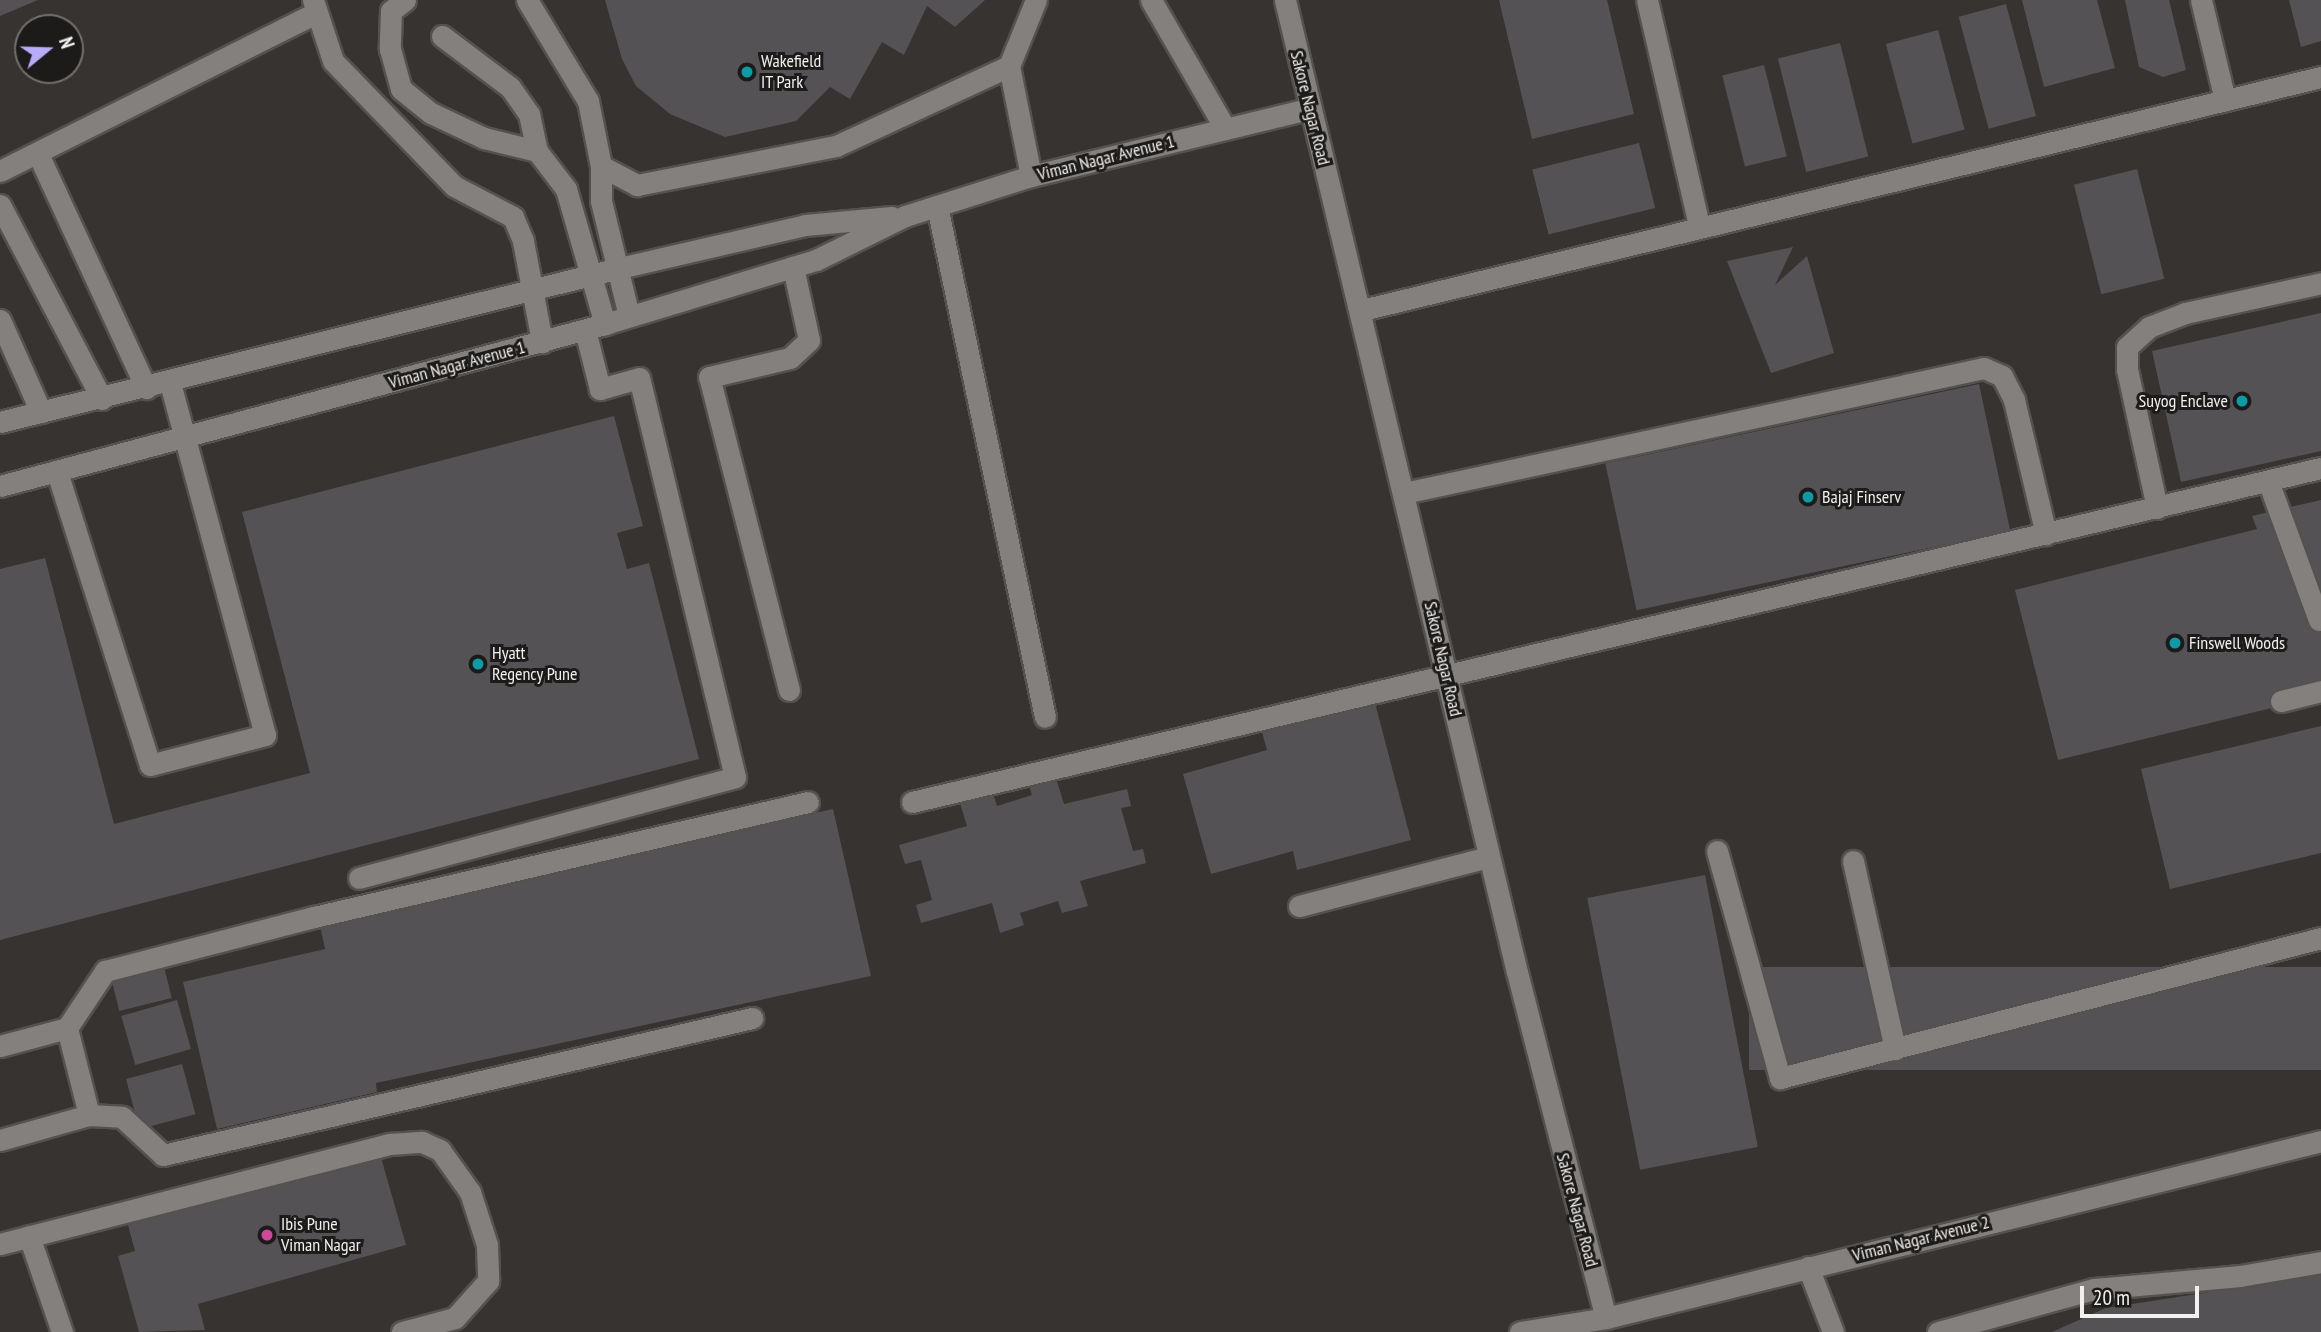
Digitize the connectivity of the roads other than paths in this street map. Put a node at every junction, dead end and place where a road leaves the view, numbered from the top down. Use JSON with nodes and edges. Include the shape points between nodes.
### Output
{"nodes":[{"id":1,"x":405,"y":0,"type":"edge"},
{"id":2,"x":527,"y":0,"type":"edge"},
{"id":3,"x":1036,"y":0,"type":"edge"},
{"id":4,"x":1151,"y":0,"type":"edge"},
{"id":5,"x":1285,"y":0,"type":"edge"},
{"id":6,"x":1647,"y":0,"type":"edge"},
{"id":7,"x":2201,"y":0,"type":"edge"},
{"id":8,"x":314,"y":6,"type":"edge"},
{"id":9,"x":442,"y":36,"type":"dead end"},
{"id":10,"x":1009,"y":65,"type":"junction"},
{"id":11,"x":2321,"y":77,"type":"edge"},
{"id":12,"x":2225,"y":100,"type":"junction"},
{"id":13,"x":1309,"y":109,"type":"junction"},
{"id":14,"x":1225,"y":128,"type":"junction"},
{"id":15,"x":537,"y":151,"type":"junction"},
{"id":16,"x":38,"y":154,"type":"junction"},
{"id":17,"x":601,"y":166,"type":"junction"},
{"id":18,"x":0,"y":171,"type":"edge"},
{"id":19,"x":1031,"y":176,"type":"junction"},
{"id":20,"x":0,"y":205,"type":"edge"},
{"id":21,"x":937,"y":206,"type":"junction"},
{"id":22,"x":905,"y":216,"type":"junction"},
{"id":23,"x":1699,"y":226,"type":"junction"},
{"id":24,"x":793,"y":267,"type":"junction"},
{"id":25,"x":615,"y":269,"type":"junction"},
{"id":26,"x":592,"y":274,"type":"junction"},
{"id":27,"x":2321,"y":283,"type":"edge"},
{"id":28,"x":531,"y":291,"type":"junction"},
{"id":29,"x":1362,"y":310,"type":"junction"},
{"id":30,"x":629,"y":316,"type":"junction"},
{"id":31,"x":0,"y":320,"type":"edge"},
{"id":32,"x":595,"y":327,"type":"junction"},
{"id":33,"x":542,"y":342,"type":"junction"},
{"id":34,"x":170,"y":382,"type":"junction"},
{"id":35,"x":146,"y":388,"type":"junction"},
{"id":36,"x":102,"y":398,"type":"junction"},
{"id":37,"x":41,"y":412,"type":"junction"},
{"id":38,"x":0,"y":422,"type":"edge"},
{"id":39,"x":186,"y":438,"type":"junction"},
{"id":40,"x":2321,"y":468,"type":"edge"},
{"id":41,"x":57,"y":472,"type":"junction"},
{"id":42,"x":2268,"y":481,"type":"junction"},
{"id":43,"x":0,"y":486,"type":"edge"},
{"id":44,"x":1404,"y":493,"type":"junction"},
{"id":45,"x":2157,"y":508,"type":"junction"},
{"id":46,"x":2046,"y":534,"type":"junction"},
{"id":47,"x":2319,"y":620,"type":"edge"},
{"id":48,"x":1448,"y":677,"type":"junction"},
{"id":49,"x":789,"y":690,"type":"dead end"},
{"id":50,"x":2321,"y":691,"type":"edge"},
{"id":51,"x":2281,"y":701,"type":"dead end"},
{"id":52,"x":1045,"y":717,"type":"dead end"},
{"id":53,"x":808,"y":802,"type":"dead end"},
{"id":54,"x":912,"y":802,"type":"dead end"},
{"id":55,"x":1717,"y":851,"type":"dead end"},
{"id":56,"x":1489,"y":857,"type":"junction"},
{"id":57,"x":1853,"y":861,"type":"dead end"},
{"id":58,"x":359,"y":878,"type":"dead end"},
{"id":59,"x":1299,"y":906,"type":"dead end"},
{"id":60,"x":2321,"y":938,"type":"edge"},
{"id":61,"x":752,"y":1018,"type":"dead end"},
{"id":62,"x":67,"y":1028,"type":"junction"},
{"id":63,"x":0,"y":1046,"type":"edge"},
{"id":64,"x":1895,"y":1049,"type":"junction"},
{"id":65,"x":89,"y":1115,"type":"junction"},
{"id":66,"x":0,"y":1140,"type":"edge"},
{"id":67,"x":2321,"y":1141,"type":"edge"},
{"id":68,"x":29,"y":1236,"type":"junction"},
{"id":69,"x":0,"y":1244,"type":"edge"},
{"id":70,"x":2321,"y":1262,"type":"edge"},
{"id":71,"x":1808,"y":1267,"type":"junction"},
{"id":72,"x":1606,"y":1318,"type":"junction"},
{"id":73,"x":62,"y":1332,"type":"edge"},
{"id":74,"x":402,"y":1332,"type":"edge"},
{"id":75,"x":1520,"y":1332,"type":"edge"},
{"id":76,"x":1833,"y":1332,"type":"edge"},
{"id":77,"x":1938,"y":1332,"type":"edge"}],
"edges":[{"from":1,"to":15,"type":"street","via":[[391,11],[390,49],[401,89],[430,113],[484,138]]},
{"from":2,"to":17,"type":"street","via":[[588,101]]},
{"from":3,"to":10,"type":"street"},
{"from":4,"to":14,"type":"street"},
{"from":5,"to":13,"type":"street","name":"Sakore Nagar Road"},
{"from":6,"to":23,"type":"street"},
{"from":7,"to":12,"type":"street"},
{"from":8,"to":16,"type":"street"},
{"from":8,"to":28,"type":"street","via":[[333,61],[454,186],[513,217],[523,241]]},
{"from":9,"to":15,"type":"street","via":[[510,87],[530,114]]},
{"from":10,"to":17,"type":"street","via":[[836,146],[637,185]]},
{"from":10,"to":19,"type":"street"},
{"from":11,"to":12,"type":"street"},
{"from":12,"to":23,"type":"street"},
{"from":13,"to":14,"type":"street","name":"Viman Nagar Avenue 1"},
{"from":13,"to":29,"type":"street","name":"Sakore Nagar Road"},
{"from":14,"to":19,"type":"street","name":"Viman Nagar Avenue 1"},
{"from":15,"to":26,"type":"street","via":[[566,189]]},
{"from":16,"to":18,"type":"street"},
{"from":16,"to":35,"type":"street"},
{"from":17,"to":25,"type":"street","via":[[601,201]]},
{"from":19,"to":21,"type":"street","name":"Viman Nagar Avenue 1"},
{"from":20,"to":36,"type":"street"},
{"from":21,"to":22,"type":"street","name":"Viman Nagar Avenue 1"},
{"from":21,"to":52,"type":"street"},
{"from":22,"to":24,"type":"street","name":"Viman Nagar Avenue 1"},
{"from":22,"to":25,"type":"street","name":"Viman Nagar Avenue 1","via":[[805,225]]},
{"from":23,"to":29,"type":"street"},
{"from":24,"to":30,"type":"street","name":"Viman Nagar Avenue 1"},
{"from":24,"to":49,"type":"street","via":[[809,340],[790,358],[709,377]]},
{"from":25,"to":26,"type":"street","name":"Viman Nagar Avenue 1"},
{"from":25,"to":30,"type":"street"},
{"from":26,"to":28,"type":"street","name":"Viman Nagar Avenue 1"},
{"from":26,"to":32,"type":"street"},
{"from":27,"to":45,"type":"street","via":[[2185,313],[2149,327],[2127,347],[2127,369]]},
{"from":28,"to":33,"type":"street"},
{"from":28,"to":34,"type":"street","name":"Viman Nagar Avenue 1"},
{"from":29,"to":44,"type":"street","name":"Sakore Nagar Road"},
{"from":30,"to":32,"type":"street","name":"Viman Nagar Avenue 1"},
{"from":31,"to":37,"type":"street"},
{"from":32,"to":33,"type":"street","name":"Viman Nagar Avenue 1"},
{"from":32,"to":58,"type":"street","via":[[600,389],[639,378],[736,777]]},
{"from":33,"to":39,"type":"street","name":"Viman Nagar Avenue 1"},
{"from":34,"to":35,"type":"street","name":"Viman Nagar Avenue 1"},
{"from":34,"to":39,"type":"street"},
{"from":35,"to":36,"type":"street","name":"Viman Nagar Avenue 1"},
{"from":36,"to":37,"type":"street","name":"Viman Nagar Avenue 1"},
{"from":37,"to":38,"type":"street","name":"Viman Nagar Avenue 1"},
{"from":39,"to":41,"type":"street","name":"Viman Nagar Avenue 1"},
{"from":39,"to":41,"type":"street","via":[[265,735],[150,765]]},
{"from":40,"to":42,"type":"street"},
{"from":41,"to":43,"type":"street","name":"Viman Nagar Avenue 1"},
{"from":42,"to":45,"type":"street"},
{"from":42,"to":47,"type":"street"},
{"from":44,"to":46,"type":"street","via":[[1984,368],[2001,376],[2014,400]]},
{"from":44,"to":48,"type":"street","name":"Sakore Nagar Road"},
{"from":45,"to":46,"type":"street"},
{"from":46,"to":48,"type":"street"},
{"from":48,"to":54,"type":"street"},
{"from":48,"to":56,"type":"street","name":"Sakore Nagar Road"},
{"from":50,"to":51,"type":"street"},
{"from":53,"to":62,"type":"street","via":[[314,917],[105,971]]},
{"from":55,"to":64,"type":"street","via":[[1780,1079]]},
{"from":56,"to":59,"type":"street"},
{"from":56,"to":72,"type":"street","name":"Sakore Nagar Road"},
{"from":57,"to":64,"type":"street"},
{"from":60,"to":64,"type":"street"},
{"from":61,"to":65,"type":"street","via":[[163,1155],[122,1117]]},
{"from":62,"to":63,"type":"street"},
{"from":62,"to":65,"type":"street"},
{"from":65,"to":66,"type":"street"},
{"from":67,"to":71,"type":"street","name":"Viman Nagar Avenue 2"},
{"from":68,"to":69,"type":"street"},
{"from":68,"to":73,"type":"street"},
{"from":68,"to":74,"type":"street","via":[[390,1144],[422,1142],[440,1150],[470,1192],[488,1244],[488,1281],[455,1318]]},
{"from":70,"to":77,"type":"street","via":[[2240,1276],[2094,1289]]},
{"from":71,"to":72,"type":"street","name":"Viman Nagar Avenue 2"},
{"from":71,"to":76,"type":"street"},
{"from":72,"to":75,"type":"street","name":"Viman Nagar Avenue 2"}]}
